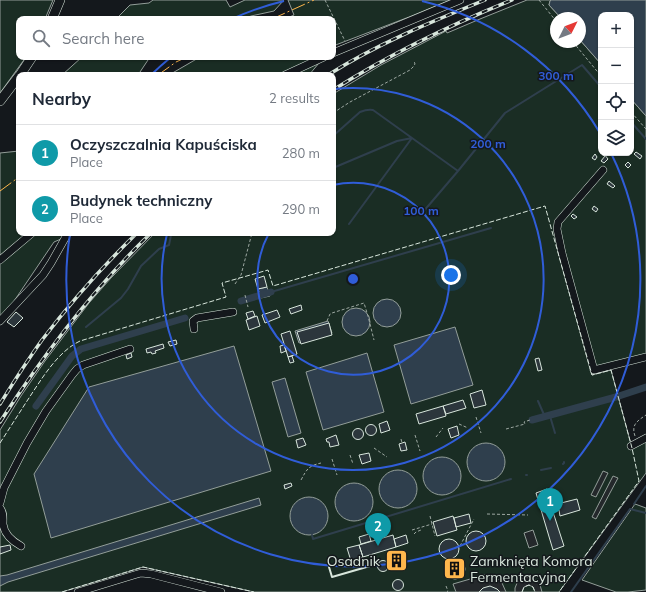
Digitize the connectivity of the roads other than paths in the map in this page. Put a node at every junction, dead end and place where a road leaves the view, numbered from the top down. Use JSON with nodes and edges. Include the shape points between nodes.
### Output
{"nodes":[{"id":1,"x":60,"y":0,"type":"edge"},
{"id":2,"x":460,"y":0,"type":"edge"},
{"id":3,"x":53,"y":16,"type":"edge"},
{"id":4,"x":336,"y":52,"type":"edge"},
{"id":5,"x":30,"y":60,"type":"edge"},
{"id":6,"x":318,"y":60,"type":"edge"},
{"id":7,"x":23,"y":72,"type":"edge"},
{"id":8,"x":292,"y":72,"type":"edge"},
{"id":9,"x":16,"y":81,"type":"edge"},
{"id":10,"x":0,"y":101,"type":"edge"},
{"id":11,"x":603,"y":170,"type":"dead end"},
{"id":12,"x":28,"y":236,"type":"edge"},
{"id":13,"x":66,"y":236,"type":"edge"},
{"id":14,"x":0,"y":260,"type":"edge"},
{"id":15,"x":233,"y":312,"type":"dead end"},
{"id":16,"x":0,"y":322,"type":"edge"},
{"id":17,"x":194,"y":329,"type":"dead end"},
{"id":18,"x":130,"y":349,"type":"dead end"},
{"id":19,"x":646,"y":357,"type":"edge"},
{"id":20,"x":646,"y":438,"type":"edge"},
{"id":21,"x":635,"y":444,"type":"road end"},
{"id":22,"x":0,"y":503,"type":"edge"},
{"id":23,"x":0,"y":508,"type":"edge"},
{"id":24,"x":21,"y":546,"type":"dead end"},
{"id":25,"x":78,"y":592,"type":"edge"},
{"id":26,"x":221,"y":592,"type":"edge"}],
"edges":[{"from":1,"to":3,"type":"main road"},
{"from":2,"to":4,"type":"street"},
{"from":5,"to":7,"type":"main road"},
{"from":6,"to":8,"type":"street"},
{"from":9,"to":10,"type":"main road"},
{"from":11,"to":19,"type":"street","via":[[558,222],[562,253],[592,371]]},
{"from":12,"to":14,"type":"street"},
{"from":13,"to":16,"type":"street","via":[[43,275]]},
{"from":15,"to":17,"type":"street","via":[[197,318],[193,321]]},
{"from":18,"to":22,"type":"street","via":[[77,369],[46,411],[27,443],[4,488]]},
{"from":20,"to":21,"type":"street"},
{"from":23,"to":24,"type":"street","via":[[3,512],[5,532]]},
{"from":25,"to":26,"type":"street","via":[[141,573]]}]}
